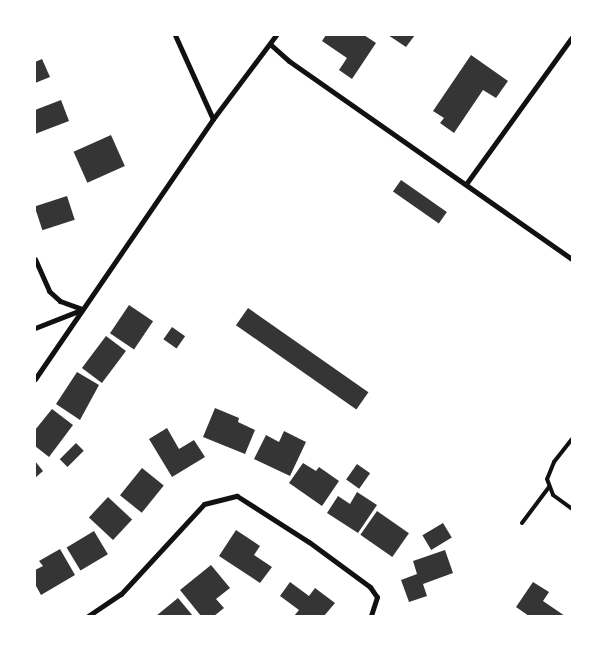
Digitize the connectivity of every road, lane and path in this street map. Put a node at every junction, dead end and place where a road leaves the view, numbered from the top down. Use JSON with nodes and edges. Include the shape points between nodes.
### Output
{"nodes":[{"id":1,"x":175,"y":35,"type":"edge"},
{"id":2,"x":276,"y":35,"type":"edge"},
{"id":3,"x":572,"y":37,"type":"edge"},
{"id":4,"x":270,"y":44,"type":"junction"},
{"id":5,"x":212,"y":120,"type":"junction"},
{"id":6,"x":466,"y":184,"type":"junction"},
{"id":7,"x":35,"y":259,"type":"edge"},
{"id":8,"x":572,"y":260,"type":"edge"},
{"id":9,"x":82,"y":310,"type":"junction"},
{"id":10,"x":35,"y":328,"type":"edge"},
{"id":11,"x":35,"y":379,"type":"edge"},
{"id":12,"x":572,"y":439,"type":"edge"},
{"id":13,"x":549,"y":487,"type":"junction"},
{"id":14,"x":572,"y":509,"type":"edge"},
{"id":15,"x":522,"y":523,"type":"dead end"},
{"id":16,"x":88,"y":616,"type":"edge"},
{"id":17,"x":371,"y":616,"type":"edge"}],
"edges":[{"from":1,"to":5,"type":"street"},
{"from":2,"to":4,"type":"street"},
{"from":3,"to":6,"type":"street"},
{"from":4,"to":5,"type":"street"},
{"from":4,"to":6,"type":"street","via":[[289,61]]},
{"from":5,"to":9,"type":"street"},
{"from":6,"to":8,"type":"street"},
{"from":7,"to":9,"type":"street","via":[[49,291],[60,302]]},
{"from":9,"to":10,"type":"street"},
{"from":9,"to":11,"type":"street"},
{"from":12,"to":13,"type":"lane","via":[[549,472]]},
{"from":13,"to":14,"type":"lane","via":[[553,495]]},
{"from":13,"to":15,"type":"lane"},
{"from":16,"to":17,"type":"street","via":[[121,594],[204,504],[237,496],[310,542],[370,588],[377,597]]}]}
